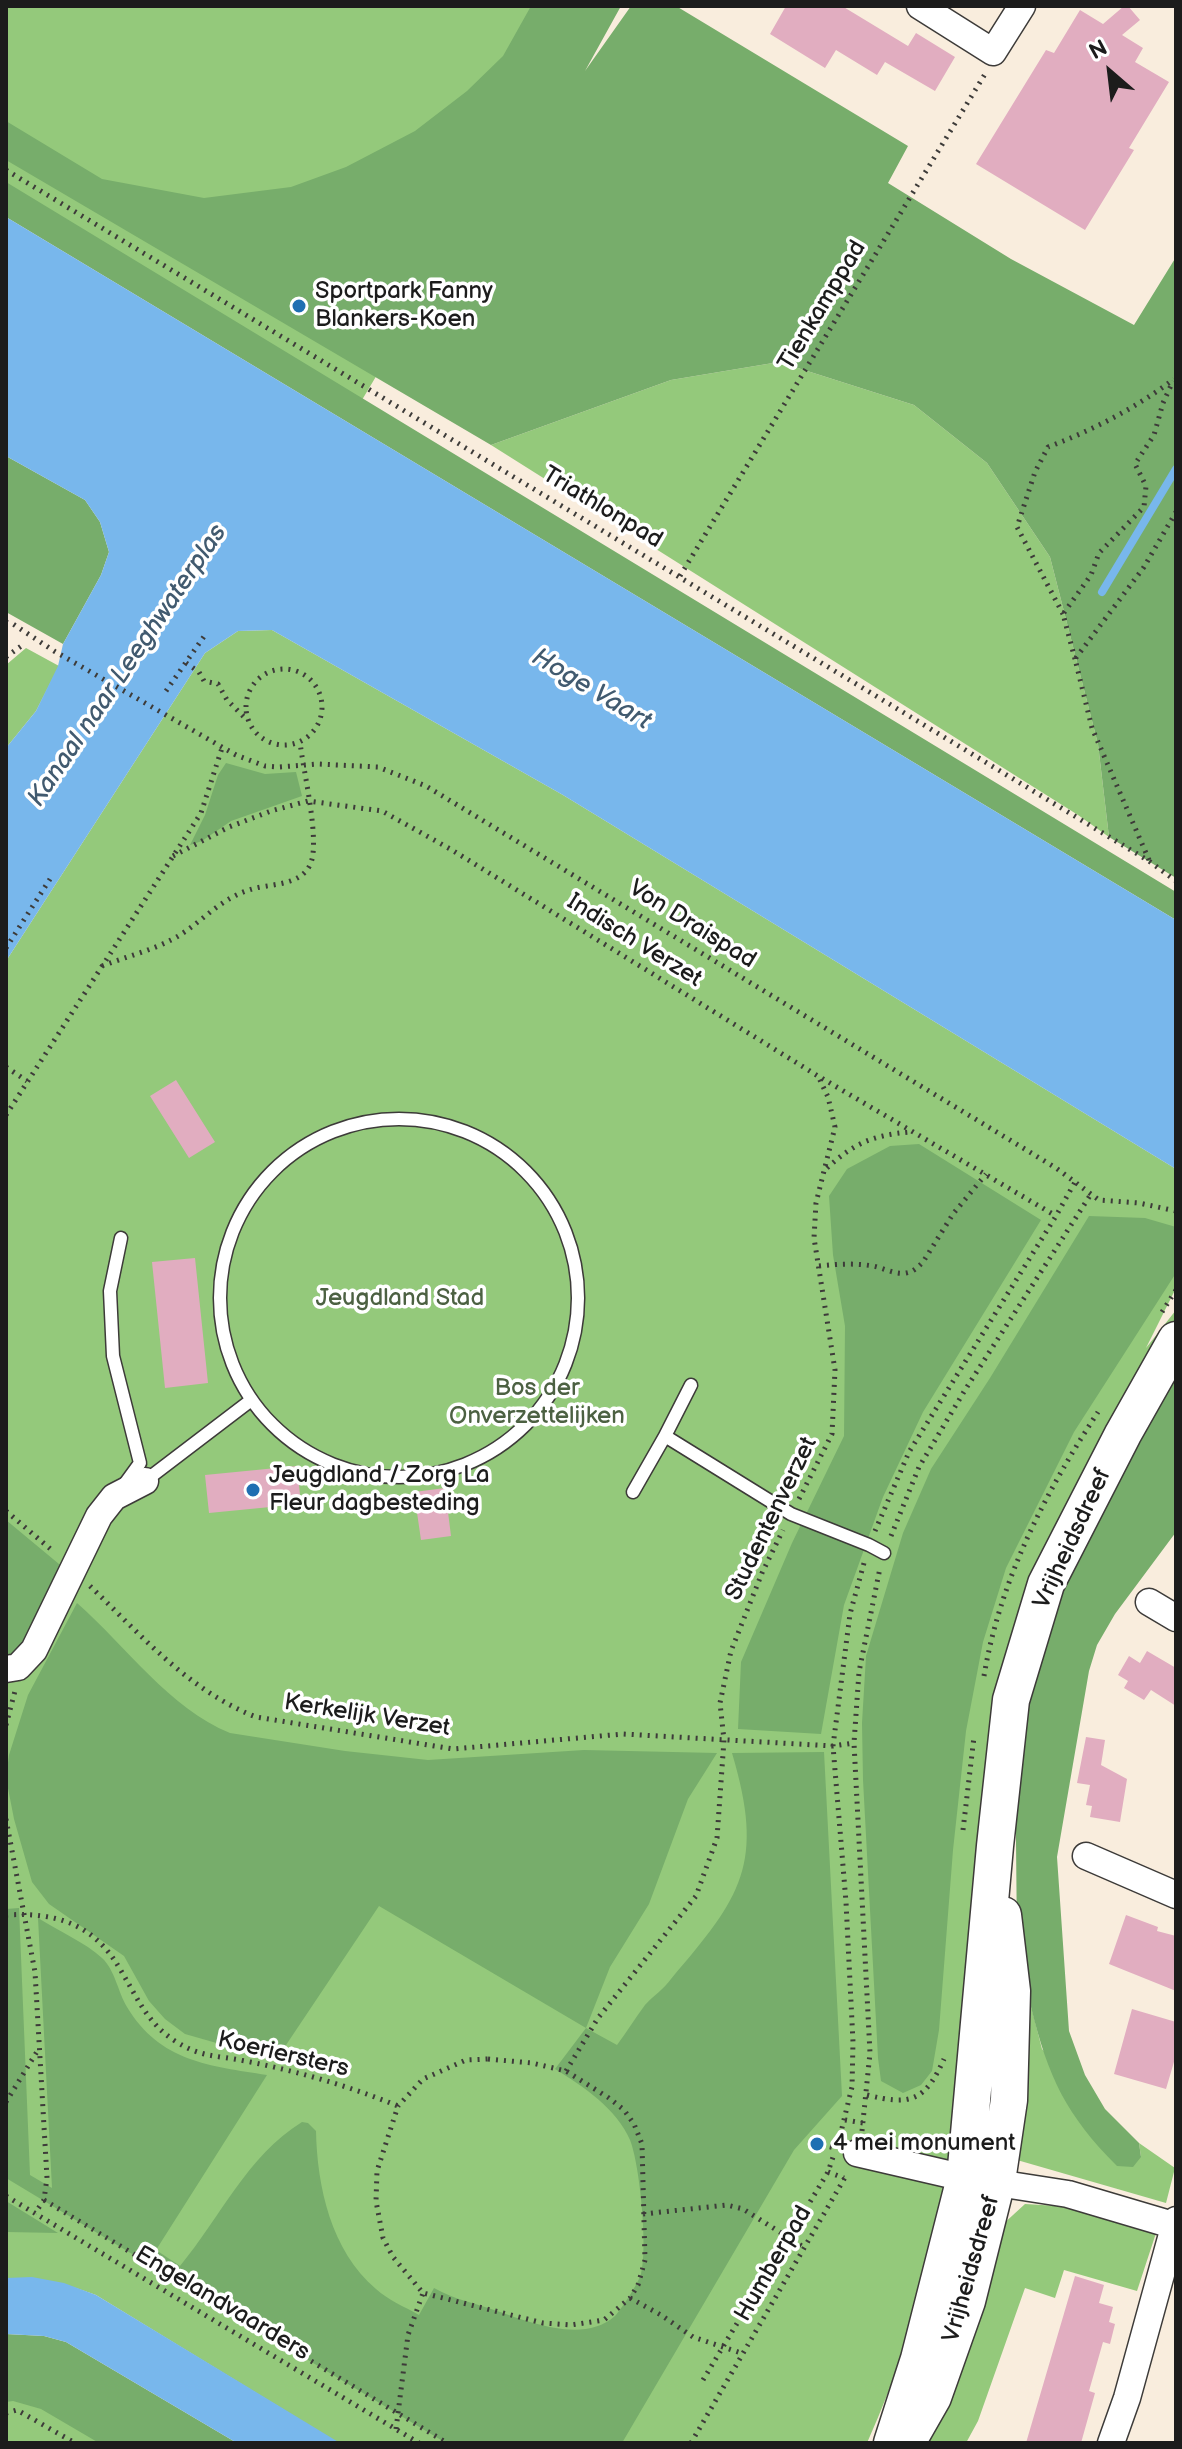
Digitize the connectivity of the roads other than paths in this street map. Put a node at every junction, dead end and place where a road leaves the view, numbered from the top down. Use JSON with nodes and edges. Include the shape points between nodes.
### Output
{"nodes":[{"id":1,"x":920,"y":6,"type":"edge"},
{"id":2,"x":1022,"y":6,"type":"edge"},
{"id":3,"x":121,"y":1238,"type":"dead end"},
{"id":4,"x":1176,"y":1340,"type":"edge"},
{"id":5,"x":691,"y":1385,"type":"dead end"},
{"id":6,"x":250,"y":1401,"type":"junction"},
{"id":7,"x":665,"y":1436,"type":"junction"},
{"id":8,"x":145,"y":1481,"type":"joint"},
{"id":9,"x":633,"y":1492,"type":"dead end"},
{"id":10,"x":114,"y":1497,"type":"junction"},
{"id":11,"x":884,"y":1553,"type":"road end"},
{"id":12,"x":1149,"y":1602,"type":"dead end"},
{"id":13,"x":1176,"y":1618,"type":"edge"},
{"id":14,"x":6,"y":1669,"type":"edge"},
{"id":15,"x":1086,"y":1856,"type":"dead end"},
{"id":16,"x":1176,"y":1895,"type":"edge"},
{"id":17,"x":846,"y":2151,"type":"road end"},
{"id":18,"x":981,"y":2180,"type":"junction"},
{"id":19,"x":1175,"y":2224,"type":"edge"},
{"id":20,"x":892,"y":2443,"type":"edge"},
{"id":21,"x":906,"y":2443,"type":"edge"},
{"id":22,"x":1111,"y":2443,"type":"edge"}],
"edges":[{"from":1,"to":2,"type":"street","via":[[993,52]]},
{"from":3,"to":10,"type":"lane","via":[[110,1291],[113,1356],[140,1463]]},
{"from":4,"to":18,"type":"main road","name":"Vrijheidsdreef","via":[[1046,1584],[1011,1700],[995,1846]]},
{"from":5,"to":7,"type":"lane"},
{"from":6,"to":6,"type":"lane","via":[[225,1348],[218,1290],[231,1234],[260,1184],[304,1145],[358,1123],[416,1119],[472,1133],[521,1165],[558,1213],[577,1270],[576,1330],[556,1387],[517,1434],[466,1465],[407,1478],[346,1471],[292,1444]]},
{"from":6,"to":8,"type":"lane"},
{"from":7,"to":9,"type":"lane"},
{"from":7,"to":11,"type":"lane","via":[[791,1514]]},
{"from":8,"to":10,"type":"street"},
{"from":10,"to":14,"type":"street","via":[[99,1516],[34,1650],[18,1667]]},
{"from":12,"to":13,"type":"street"},
{"from":15,"to":16,"type":"street"},
{"from":17,"to":18,"type":"street"},
{"from":18,"to":19,"type":"street","via":[[1068,2194]]},
{"from":18,"to":20,"type":"main road","name":"Vrijheidsdreef"},
{"from":18,"to":21,"type":"main road","name":"Vrijheidsdreef","via":[[967,2301],[933,2397]]},
{"from":19,"to":22,"type":"street"}]}
